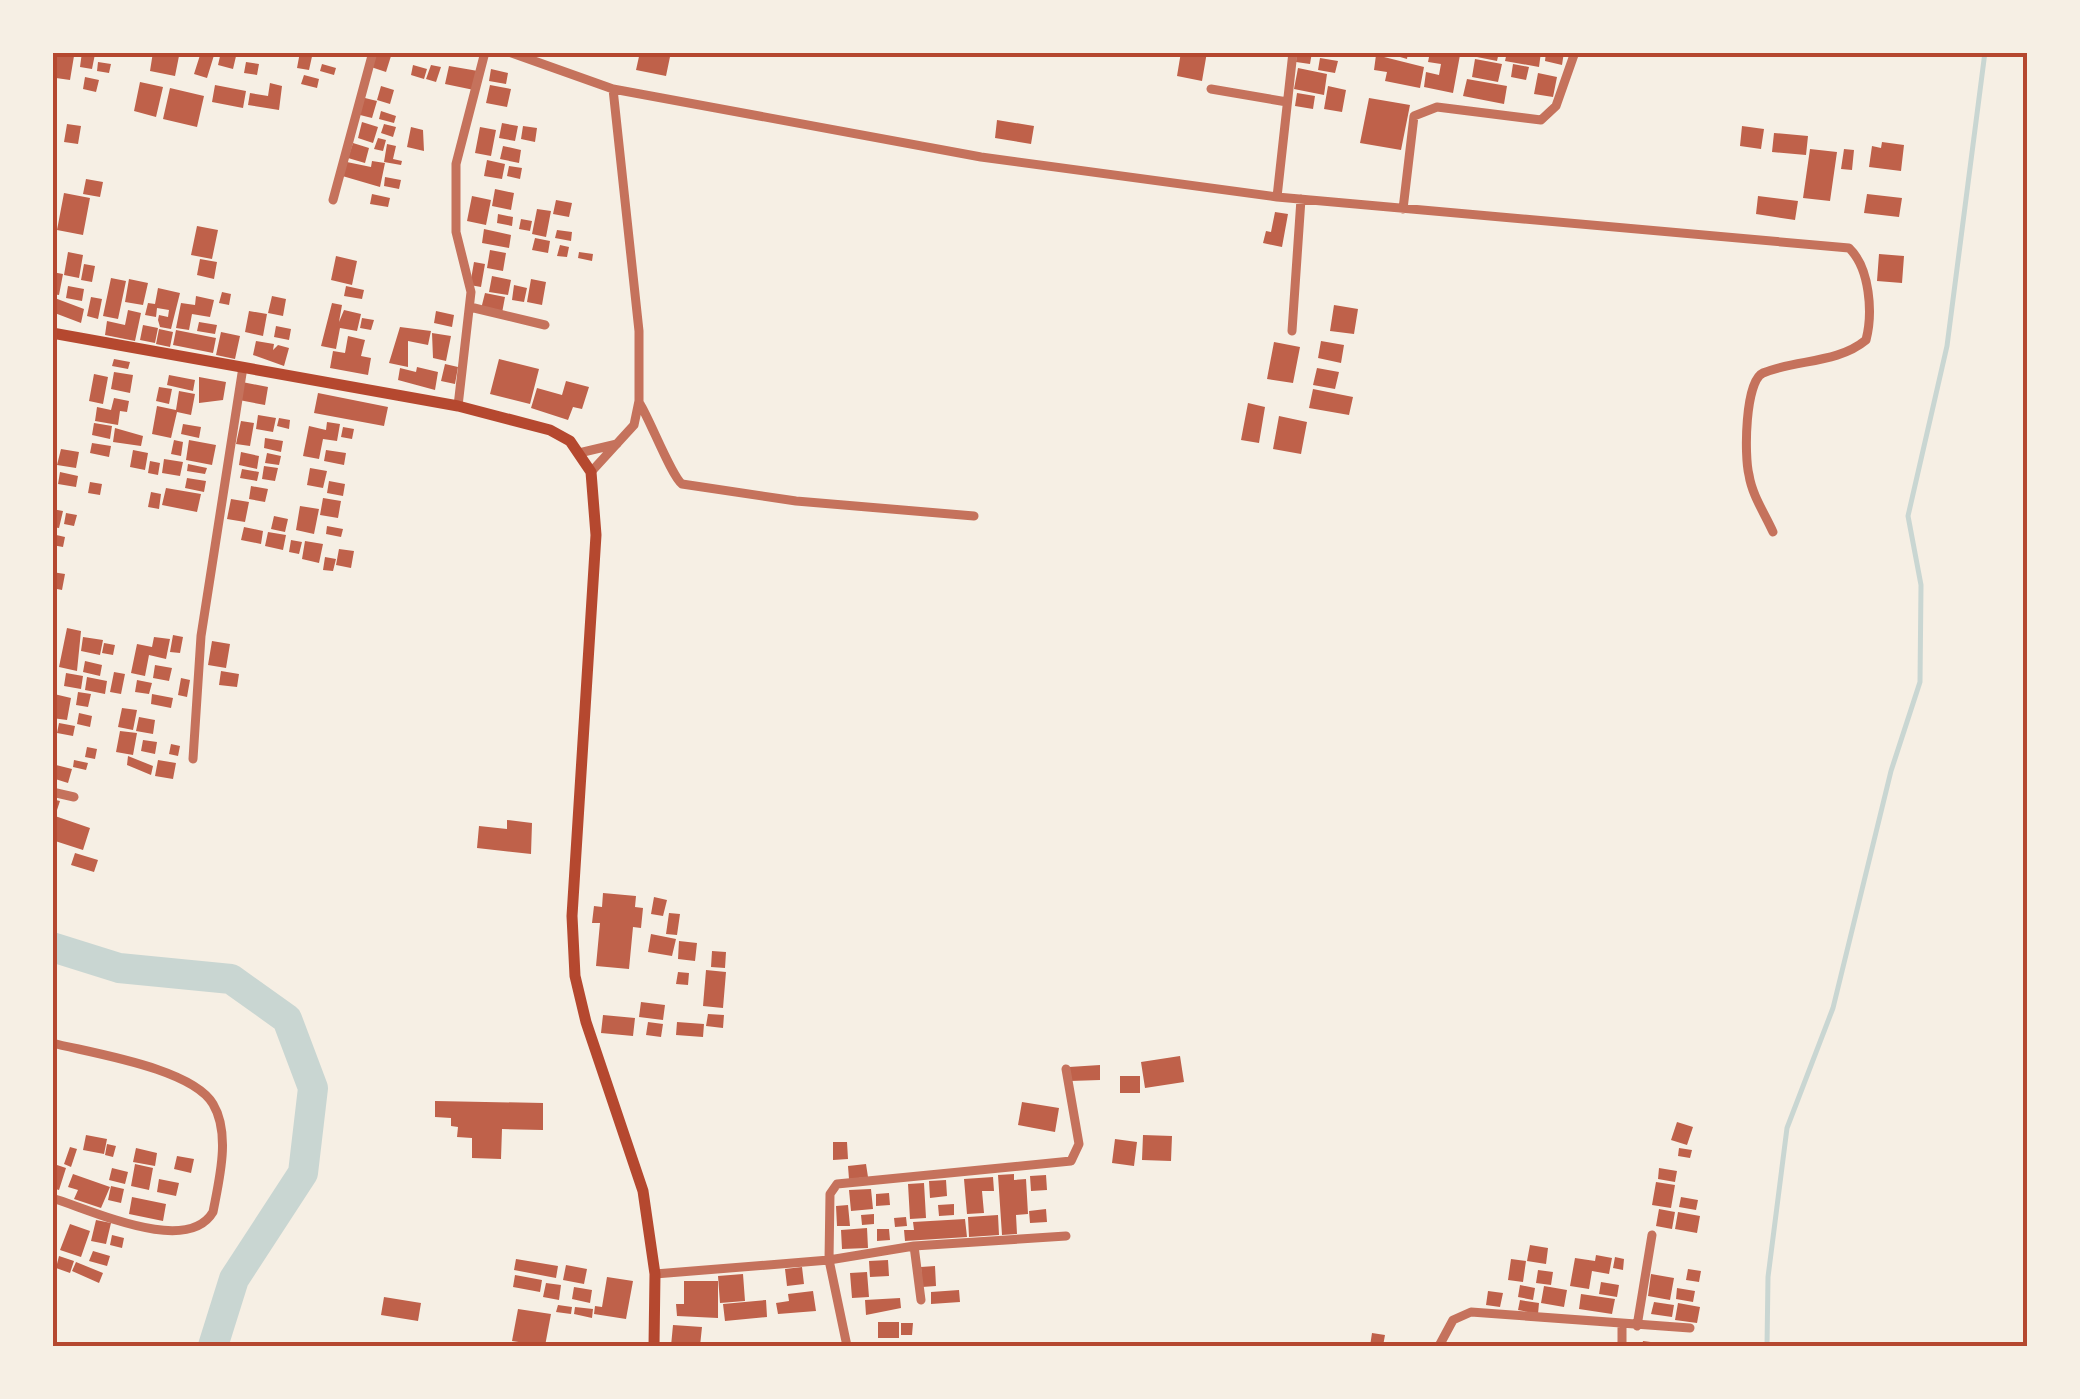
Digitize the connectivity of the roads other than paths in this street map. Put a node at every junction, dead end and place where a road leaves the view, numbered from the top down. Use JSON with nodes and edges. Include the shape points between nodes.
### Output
{"nodes":[{"id":1,"x":373,"y":52,"type":"edge"},
{"id":2,"x":485,"y":52,"type":"edge"},
{"id":3,"x":1292,"y":52,"type":"edge"},
{"id":4,"x":1575,"y":52,"type":"edge"},
{"id":5,"x":513,"y":53,"type":"edge"},
{"id":6,"x":1211,"y":89,"type":"dead end"},
{"id":7,"x":613,"y":90,"type":"junction"},
{"id":8,"x":1287,"y":102,"type":"junction"},
{"id":9,"x":1277,"y":197,"type":"junction"},
{"id":10,"x":1301,"y":199,"type":"junction"},
{"id":11,"x":334,"y":200,"type":"dead end"},
{"id":12,"x":1404,"y":209,"type":"junction"},
{"id":13,"x":470,"y":307,"type":"junction"},
{"id":14,"x":545,"y":325,"type":"dead end"},
{"id":15,"x":1292,"y":330,"type":"dead end"},
{"id":16,"x":52,"y":332,"type":"edge"},
{"id":17,"x":242,"y":367,"type":"junction"},
{"id":18,"x":639,"y":401,"type":"junction"},
{"id":19,"x":458,"y":406,"type":"junction"},
{"id":20,"x":620,"y":444,"type":"junction"},
{"id":21,"x":580,"y":453,"type":"junction"},
{"id":22,"x":591,"y":472,"type":"junction"},
{"id":23,"x":974,"y":516,"type":"dead end"},
{"id":24,"x":1773,"y":532,"type":"dead end"},
{"id":25,"x":192,"y":760,"type":"dead end"},
{"id":26,"x":52,"y":792,"type":"edge"},
{"id":27,"x":74,"y":797,"type":"dead end"},
{"id":28,"x":52,"y":1044,"type":"edge"},
{"id":29,"x":1066,"y":1069,"type":"dead end"},
{"id":30,"x":52,"y":1198,"type":"edge"},
{"id":31,"x":1652,"y":1235,"type":"dead end"},
{"id":32,"x":1066,"y":1236,"type":"dead end"},
{"id":33,"x":914,"y":1246,"type":"junction"},
{"id":34,"x":829,"y":1260,"type":"junction"},
{"id":35,"x":655,"y":1274,"type":"junction"},
{"id":36,"x":920,"y":1300,"type":"dead end"},
{"id":37,"x":1622,"y":1324,"type":"junction"},
{"id":38,"x":1637,"y":1326,"type":"junction"},
{"id":39,"x":1690,"y":1328,"type":"dead end"},
{"id":40,"x":654,"y":1346,"type":"edge"},
{"id":41,"x":847,"y":1346,"type":"edge"},
{"id":42,"x":1439,"y":1346,"type":"edge"},
{"id":43,"x":1622,"y":1346,"type":"edge"}],
"edges":[{"from":1,"to":11,"type":"street"},
{"from":2,"to":13,"type":"street","via":[[456,164],[456,232]]},
{"from":3,"to":8,"type":"street"},
{"from":4,"to":12,"type":"street","via":[[1556,106],[1541,120],[1437,107],[1414,116]]},
{"from":5,"to":7,"type":"street"},
{"from":6,"to":8,"type":"street"},
{"from":7,"to":9,"type":"street","via":[[981,157]]},
{"from":7,"to":18,"type":"street","via":[[639,331]]},
{"from":8,"to":9,"type":"street"},
{"from":9,"to":10,"type":"street"},
{"from":10,"to":12,"type":"street"},
{"from":10,"to":15,"type":"street"},
{"from":12,"to":24,"type":"street","via":[[1848,248],[1866,286],[1866,340],[1824,359],[1765,372],[1752,384],[1749,478]]},
{"from":13,"to":14,"type":"street"},
{"from":13,"to":19,"type":"street"},
{"from":16,"to":17,"type":"main road"},
{"from":17,"to":19,"type":"main road"},
{"from":17,"to":25,"type":"street","via":[[200,636]]},
{"from":18,"to":20,"type":"street","via":[[634,425]]},
{"from":18,"to":23,"type":"street","via":[[682,484]]},
{"from":19,"to":21,"type":"main road","via":[[550,430]]},
{"from":20,"to":21,"type":"street"},
{"from":20,"to":22,"type":"street"},
{"from":21,"to":22,"type":"main road"},
{"from":22,"to":35,"type":"main road","via":[[596,535],[572,916],[575,976],[644,1191]]},
{"from":26,"to":27,"type":"street"},
{"from":28,"to":30,"type":"street","via":[[194,1086],[214,1106],[221,1129],[213,1212],[187,1234]]},
{"from":29,"to":34,"type":"street","via":[[1078,1144],[1072,1161],[837,1184],[830,1194]]},
{"from":31,"to":38,"type":"street"},
{"from":32,"to":33,"type":"street"},
{"from":33,"to":34,"type":"street"},
{"from":33,"to":36,"type":"street"},
{"from":34,"to":35,"type":"street"},
{"from":34,"to":41,"type":"street"},
{"from":35,"to":40,"type":"main road"},
{"from":37,"to":38,"type":"street"},
{"from":37,"to":42,"type":"street","via":[[1471,1312],[1453,1320]]},
{"from":37,"to":43,"type":"street"},
{"from":38,"to":39,"type":"street"}]}
